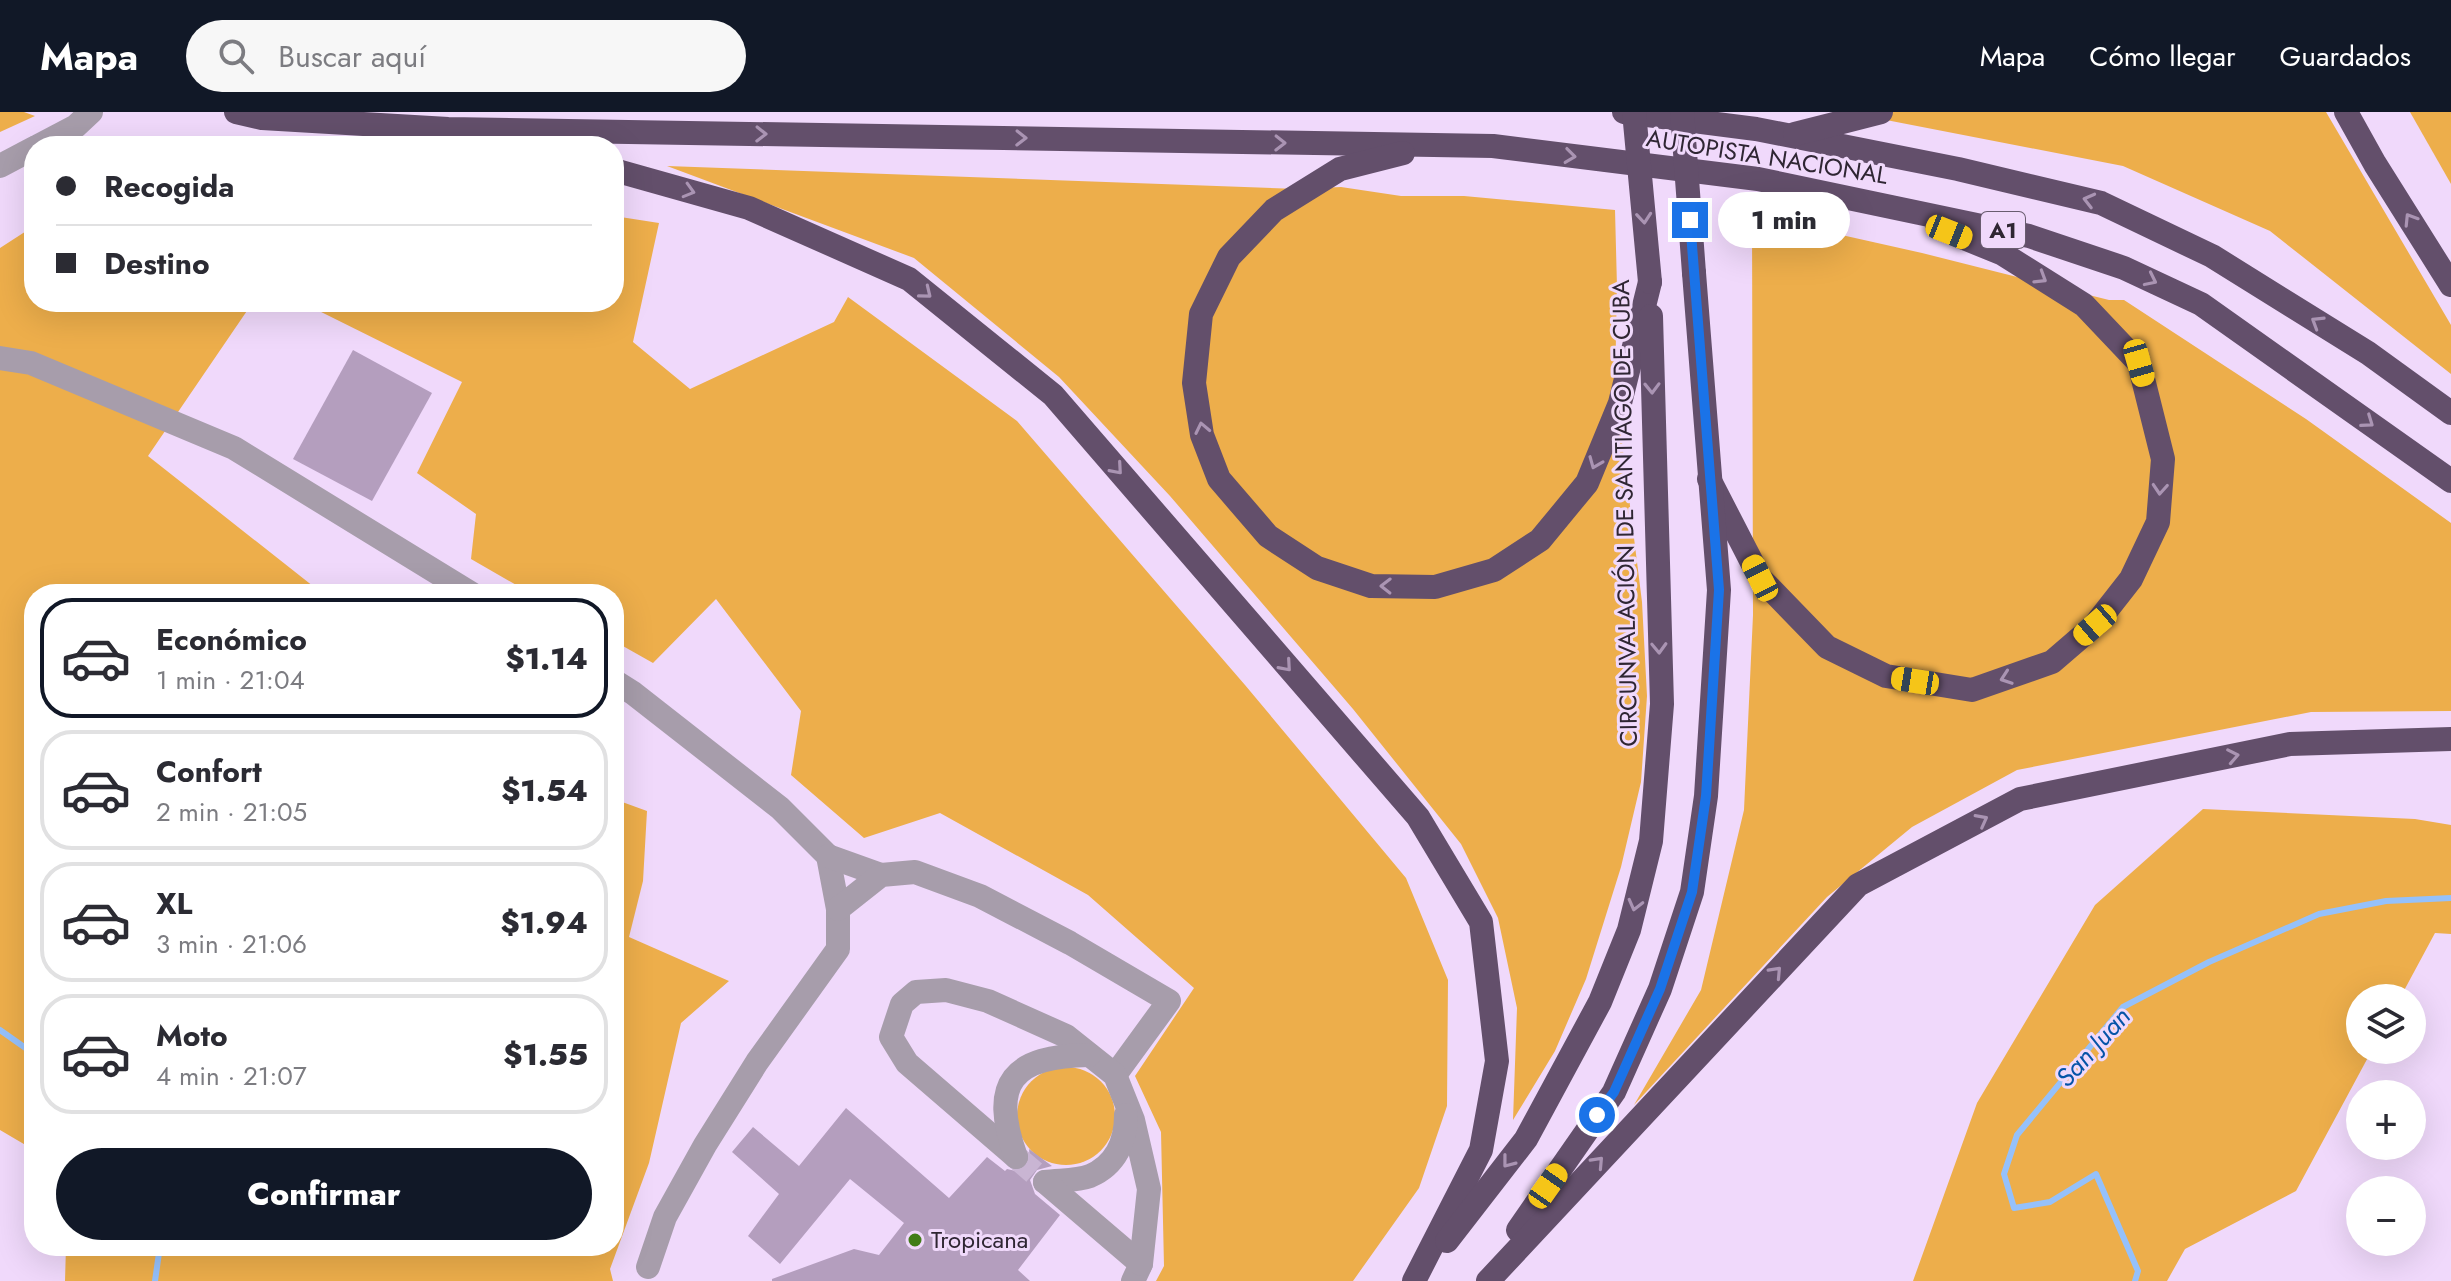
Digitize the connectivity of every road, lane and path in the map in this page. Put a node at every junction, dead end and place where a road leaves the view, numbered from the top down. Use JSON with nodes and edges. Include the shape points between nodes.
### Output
{"nodes":[{"id":1,"x":91,"y":112,"type":"edge"},
{"id":2,"x":236,"y":112,"type":"edge"},
{"id":3,"x":1624,"y":112,"type":"edge"},
{"id":4,"x":1634,"y":112,"type":"edge"},
{"id":5,"x":1682,"y":112,"type":"edge"},
{"id":6,"x":1881,"y":112,"type":"edge"},
{"id":7,"x":2346,"y":112,"type":"edge"},
{"id":8,"x":262,"y":118,"type":"junction"},
{"id":9,"x":57,"y":136,"type":"edge"},
{"id":10,"x":385,"y":136,"type":"edge"},
{"id":11,"x":1786,"y":136,"type":"junction"},
{"id":12,"x":1493,"y":146,"type":"junction"},
{"id":13,"x":24,"y":153,"type":"edge"},
{"id":14,"x":0,"y":166,"type":"edge"},
{"id":15,"x":624,"y":173,"type":"edge"},
{"id":16,"x":1868,"y":200,"type":"junction"},
{"id":17,"x":1650,"y":282,"type":"junction"},
{"id":18,"x":2451,"y":285,"type":"edge"},
{"id":19,"x":0,"y":358,"type":"edge"},
{"id":20,"x":2451,"y":413,"type":"edge"},
{"id":21,"x":1709,"y":479,"type":"junction"},
{"id":22,"x":2451,"y":481,"type":"edge"},
{"id":23,"x":456,"y":584,"type":"edge"},
{"id":24,"x":624,"y":687,"type":"edge"},
{"id":25,"x":2451,"y":739,"type":"edge"},
{"id":26,"x":828,"y":856,"type":"junction"},
{"id":27,"x":881,"y":875,"type":"junction"},
{"id":28,"x":838,"y":909,"type":"junction"},
{"id":29,"x":1089,"y":1055,"type":"junction"},
{"id":30,"x":1115,"y":1075,"type":"junction"},
{"id":31,"x":1126,"y":1103,"type":"junction"},
{"id":32,"x":648,"y":1267,"type":"dead end"},
{"id":33,"x":1137,"y":1272,"type":"edge"},
{"id":34,"x":1414,"y":1281,"type":"edge"},
{"id":35,"x":1485,"y":1281,"type":"edge"}],
"edges":[{"from":1,"to":9,"type":"street"},
{"from":2,"to":8,"type":"highway","name":"AUTOPISTA NACIONAL","number":"A1"},
{"from":3,"to":11,"type":"highway","name":"AUTOPISTA NACIONAL","number":"A1"},
{"from":4,"to":17,"type":"highway","name":"CIRCUNVALACIÓN DE SANTIAGO DE CUBA","one_way":true,"bridge":true},
{"from":5,"to":21,"type":"highway","bridge":true},
{"from":6,"to":11,"type":"highway"},
{"from":18,"to":7,"type":"highway","one_way":true},
{"from":8,"to":10,"type":"highway"},
{"from":8,"to":12,"type":"highway","name":"AUTOPISTA NACIONAL","number":"A1","one_way":true,"via":[[448,129]]},
{"from":20,"to":11,"type":"highway","name":"AUTOPISTA NACIONAL","number":"A1","one_way":true,"via":[[2368,353],[2212,256],[2101,203]]},
{"from":12,"to":16,"type":"highway","name":"AUTOPISTA NACIONAL","number":"A1","one_way":true,"via":[[1758,179]]},
{"from":17,"to":12,"type":"highway","one_way":true,"via":[[1620,403],[1587,483],[1540,540],[1494,570],[1435,587],[1371,586],[1317,568],[1268,536],[1219,479],[1202,435],[1194,383],[1201,314],[1229,257],[1274,210],[1340,169],[1408,152]]},
{"from":13,"to":14,"type":"street"},
{"from":15,"to":34,"type":"highway","one_way":true,"via":[[749,208],[909,279],[1053,395],[1418,817],[1481,922],[1497,1061],[1481,1150]]},
{"from":16,"to":21,"type":"highway","one_way":true,"via":[[2003,254],[2084,305],[2139,363],[2163,459],[2158,522],[2131,579],[2095,625],[2052,662],[1972,690],[1886,676],[1827,647],[1760,578]]},
{"from":16,"to":22,"type":"highway","name":"AUTOPISTA NACIONAL","number":"A1","one_way":true,"via":[[2029,236],[2124,268],[2201,304]]},
{"from":17,"to":34,"type":"highway","name":"CIRCUNVALACIÓN DE SANTIAGO DE CUBA","one_way":true,"via":[[1662,704],[1651,841],[1629,930],[1593,1016],[1526,1139]]},
{"from":19,"to":23,"type":"street","via":[[31,363],[234,448]]},
{"from":21,"to":35,"type":"highway","via":[[1719,590],[1706,796],[1692,892],[1660,989],[1614,1092]]},
{"from":24,"to":26,"type":"street","via":[[780,808]]},
{"from":35,"to":25,"type":"highway","one_way":true,"via":[[1858,885],[2020,799],[2290,744]]},
{"from":26,"to":27,"type":"street"},
{"from":26,"to":28,"type":"street"},
{"from":27,"to":28,"type":"street"},
{"from":27,"to":30,"type":"street","via":[[915,872],[980,896],[1169,1001]]},
{"from":28,"to":32,"type":"street","via":[[838,949],[705,1145],[665,1217]]},
{"from":29,"to":29,"type":"street","via":[[1066,1036],[988,1001],[946,990],[916,992],[902,1004],[891,1037],[907,1063],[1016,1157],[1003,1112],[1008,1086],[1024,1067],[1047,1057]]},
{"from":29,"to":30,"type":"street"},
{"from":30,"to":31,"type":"street"},
{"from":31,"to":33,"type":"street","via":[[1149,1189]]},
{"from":31,"to":33,"type":"street","via":[[1126,1133],[1117,1156],[1090,1176],[1045,1182]]}]}
